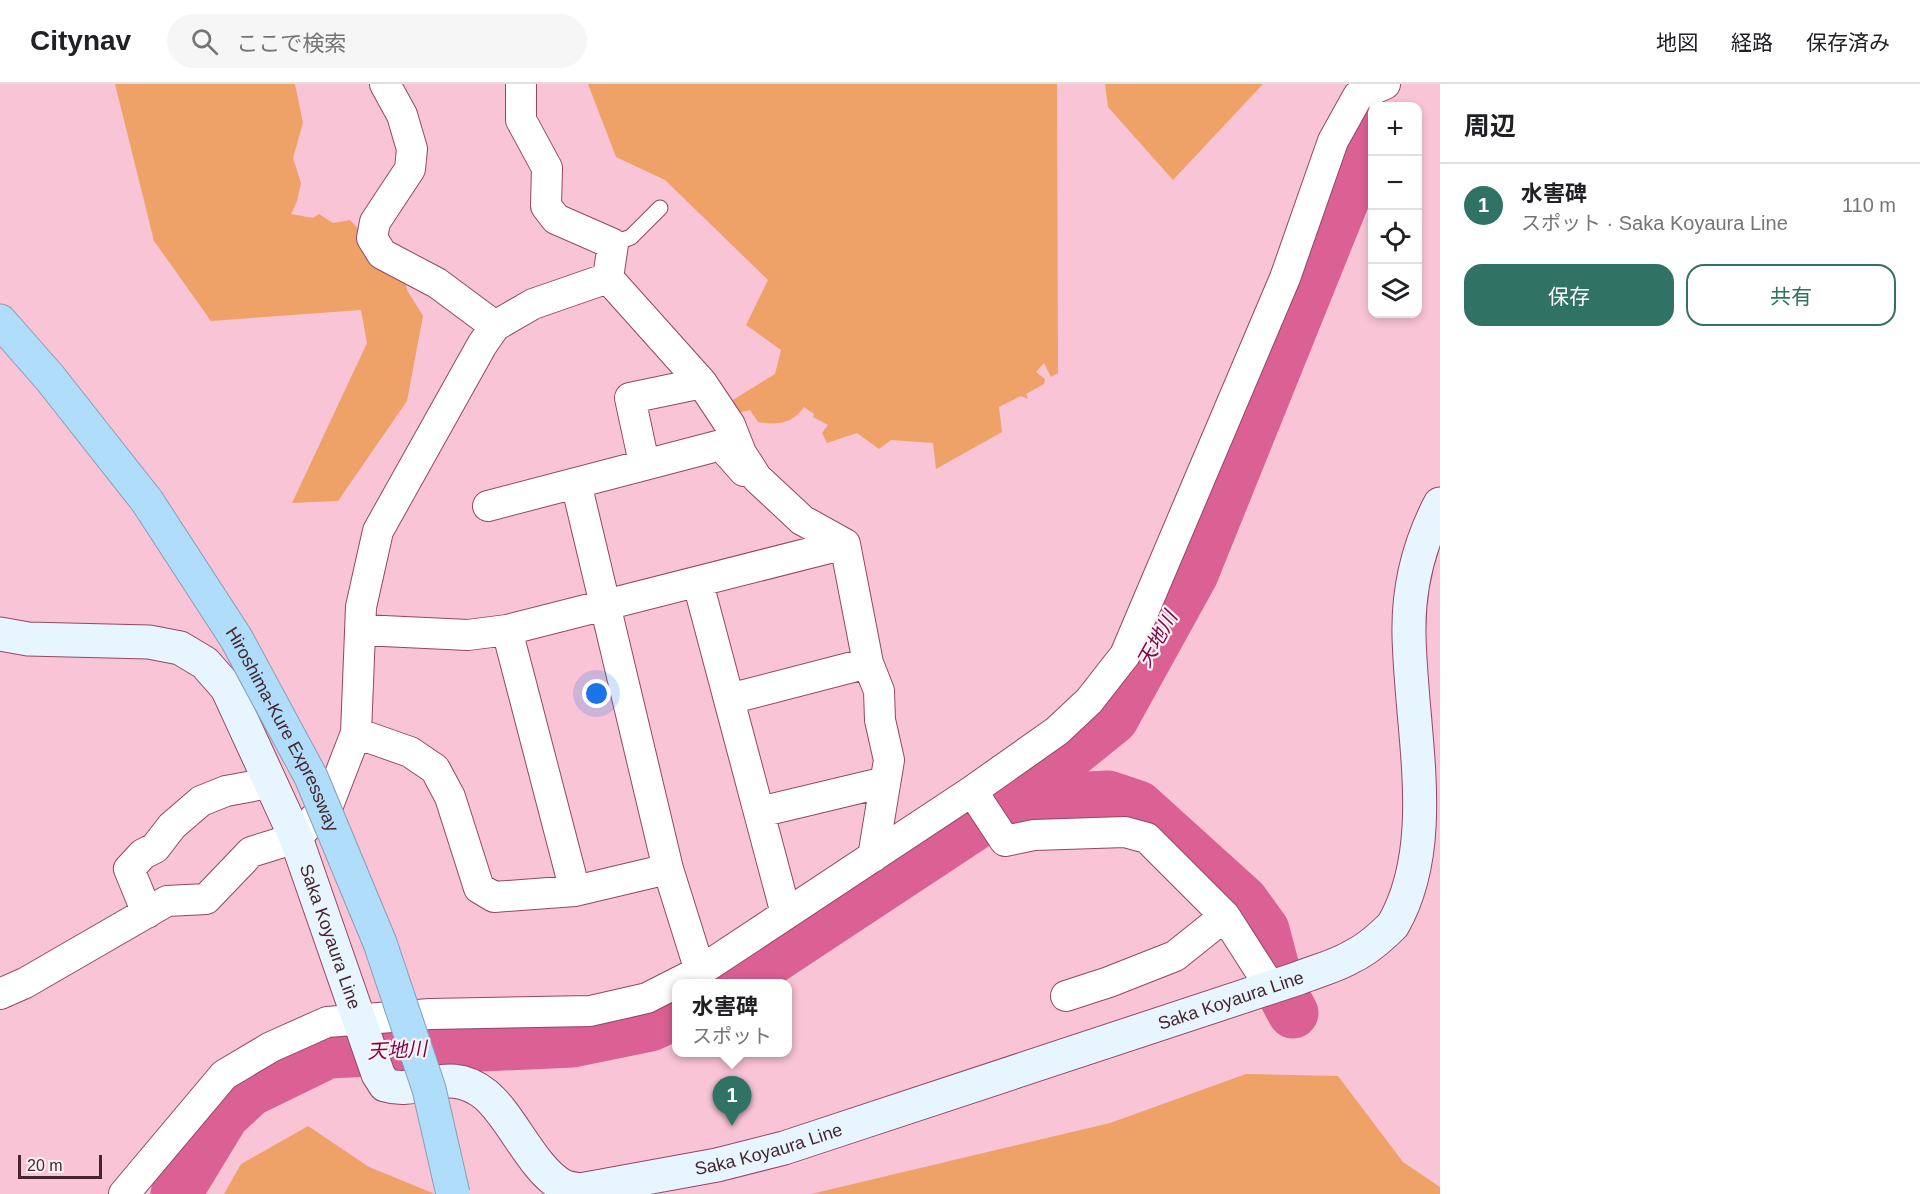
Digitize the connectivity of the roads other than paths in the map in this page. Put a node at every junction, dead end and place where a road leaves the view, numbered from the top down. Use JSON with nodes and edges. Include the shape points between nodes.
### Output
{"nodes":[{"id":1,"x":385,"y":84,"type":"edge"},
{"id":2,"x":521,"y":84,"type":"edge"},
{"id":3,"x":1385,"y":84,"type":"edge"},
{"id":4,"x":660,"y":208,"type":"dead end"},
{"id":5,"x":613,"y":244,"type":"junction"},
{"id":6,"x":608,"y":278,"type":"junction"},
{"id":7,"x":0,"y":321,"type":"edge"},
{"id":8,"x":495,"y":326,"type":"junction"},
{"id":9,"x":699,"y":383,"type":"junction"},
{"id":10,"x":721,"y":445,"type":"junction"},
{"id":11,"x":644,"y":463,"type":"junction"},
{"id":12,"x":757,"y":478,"type":"junction"},
{"id":13,"x":576,"y":483,"type":"junction"},
{"id":14,"x":1440,"y":504,"type":"edge"},
{"id":15,"x":488,"y":506,"type":"dead end"},
{"id":16,"x":845,"y":544,"type":"junction"},
{"id":17,"x":698,"y":583,"type":"junction"},
{"id":18,"x":604,"y":605,"type":"junction"},
{"id":19,"x":362,"y":630,"type":"junction"},
{"id":20,"x":507,"y":630,"type":"junction"},
{"id":21,"x":0,"y":634,"type":"edge"},
{"id":22,"x":868,"y":663,"type":"junction"},
{"id":23,"x":729,"y":699,"type":"junction"},
{"id":24,"x":356,"y":733,"type":"junction"},
{"id":25,"x":885,"y":782,"type":"junction"},
{"id":26,"x":269,"y":783,"type":"junction"},
{"id":27,"x":975,"y":795,"type":"junction"},
{"id":28,"x":760,"y":812,"type":"junction"},
{"id":29,"x":296,"y":838,"type":"junction"},
{"id":30,"x":873,"y":857,"type":"junction"},
{"id":31,"x":668,"y":869,"type":"junction"},
{"id":32,"x":137,"y":890,"type":"junction"},
{"id":33,"x":575,"y":891,"type":"junction"},
{"id":34,"x":786,"y":914,"type":"junction"},
{"id":35,"x":1225,"y":916,"type":"junction"},
{"id":36,"x":700,"y":971,"type":"junction"},
{"id":37,"x":684,"y":979,"type":"edge"},
{"id":38,"x":1285,"y":983,"type":"junction"},
{"id":39,"x":672,"y":985,"type":"edge"},
{"id":40,"x":0,"y":994,"type":"edge"},
{"id":41,"x":1066,"y":996,"type":"dead end"},
{"id":42,"x":363,"y":1026,"type":"junction"},
{"id":43,"x":124,"y":1194,"type":"edge"},
{"id":44,"x":453,"y":1194,"type":"edge"}],
"edges":[{"from":1,"to":8,"type":"street","via":[[412,149],[410,169],[375,222],[372,238],[382,254],[436,283]]},
{"from":2,"to":5,"type":"street","via":[[521,120],[547,168],[546,206],[556,219]]},
{"from":3,"to":27,"type":"street","via":[[1358,96],[1333,141],[1285,278],[1125,655],[1089,701],[1057,731]]},
{"from":4,"to":5,"type":"lane","via":[[631,237]]},
{"from":5,"to":6,"type":"street"},
{"from":6,"to":8,"type":"street","via":[[533,304]]},
{"from":6,"to":9,"type":"street"},
{"from":7,"to":44,"type":"highway","name":"Hiroshima-Kure Expressway","bridge":true,"via":[[147,501],[236,638],[311,777],[380,943],[429,1089]]},
{"from":8,"to":19,"type":"street","via":[[378,531],[361,607]]},
{"from":9,"to":10,"type":"street","via":[[719,426]]},
{"from":9,"to":11,"type":"street","via":[[630,398]]},
{"from":9,"to":12,"type":"street","via":[[730,425]]},
{"from":10,"to":11,"type":"street"},
{"from":10,"to":12,"type":"street","via":[[751,478]]},
{"from":11,"to":13,"type":"street"},
{"from":12,"to":16,"type":"street","via":[[802,520]]},
{"from":13,"to":15,"type":"street"},
{"from":13,"to":18,"type":"street"},
{"from":14,"to":38,"type":"main road","name":"Saka Koyaura Line","via":[[1419,554],[1411,590],[1408,635],[1433,783],[1433,859],[1422,889],[1382,936],[1353,956]]},
{"from":16,"to":17,"type":"street"},
{"from":16,"to":22,"type":"street"},
{"from":17,"to":18,"type":"street"},
{"from":17,"to":23,"type":"street"},
{"from":18,"to":20,"type":"street"},
{"from":18,"to":31,"type":"street"},
{"from":19,"to":20,"type":"street","via":[[468,635]]},
{"from":19,"to":24,"type":"street"},
{"from":20,"to":33,"type":"street"},
{"from":21,"to":26,"type":"main road","name":"Saka Koyaura Line","via":[[28,639],[149,642],[180,648],[204,663],[227,688]]},
{"from":22,"to":23,"type":"street"},
{"from":22,"to":25,"type":"street","via":[[879,691],[880,720],[889,760]]},
{"from":23,"to":28,"type":"street"},
{"from":24,"to":29,"type":"street","via":[[329,803]]},
{"from":24,"to":33,"type":"street","via":[[411,752],[435,769],[450,797],[479,888],[494,897]]},
{"from":25,"to":28,"type":"street"},
{"from":25,"to":30,"type":"street"},
{"from":26,"to":29,"type":"main road","name":"Saka Koyaura Line"},
{"from":26,"to":32,"type":"street","via":[[226,791],[201,801],[172,826],[155,848],[143,854]]},
{"from":27,"to":30,"type":"street"},
{"from":27,"to":35,"type":"street","via":[[1005,841],[1034,835],[1125,832],[1147,838]]},
{"from":28,"to":34,"type":"street"},
{"from":29,"to":32,"type":"street","via":[[251,852],[206,899],[167,901]]},
{"from":29,"to":42,"type":"main road","name":"Saka Koyaura Line"},
{"from":30,"to":34,"type":"street"},
{"from":31,"to":33,"type":"street"},
{"from":31,"to":36,"type":"street"},
{"from":32,"to":40,"type":"street"},
{"from":34,"to":36,"type":"street"},
{"from":35,"to":38,"type":"street"},
{"from":35,"to":41,"type":"street","via":[[1174,956]]},
{"from":36,"to":37,"type":"street"},
{"from":38,"to":42,"type":"main road","name":"Saka Koyaura Line","via":[[784,1148],[717,1165],[580,1190],[563,1186],[550,1176],[486,1095],[446,1079],[398,1089],[385,1085]]},
{"from":39,"to":42,"type":"street","via":[[647,998],[590,1011],[430,1014]]},
{"from":42,"to":43,"type":"street","via":[[327,1023],[271,1047],[224,1075]]}]}
